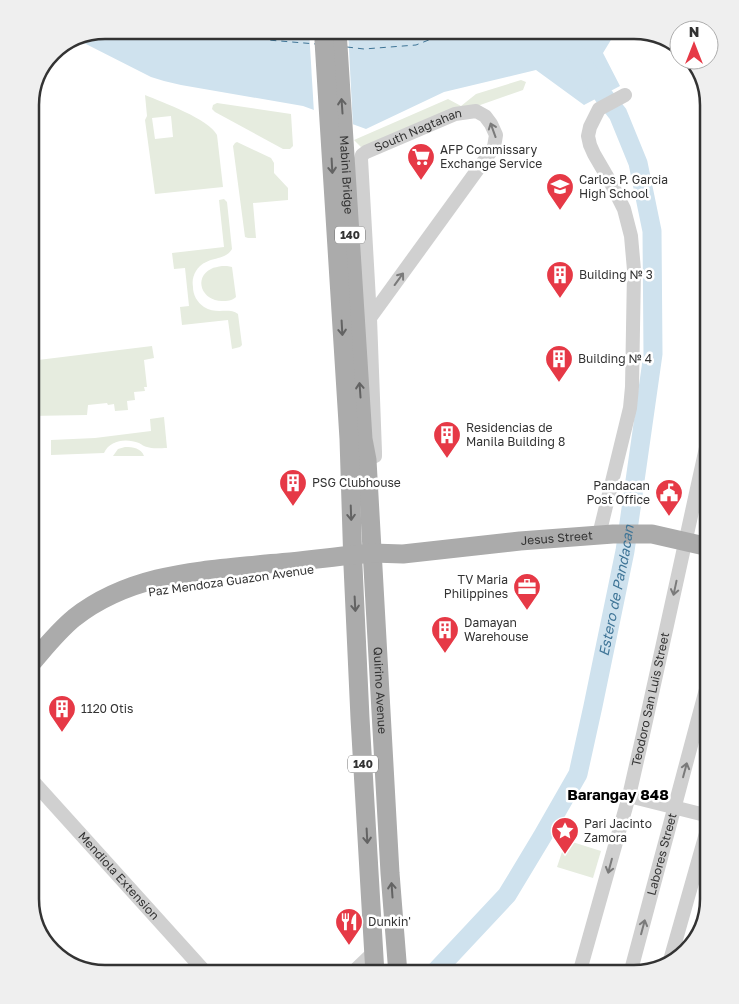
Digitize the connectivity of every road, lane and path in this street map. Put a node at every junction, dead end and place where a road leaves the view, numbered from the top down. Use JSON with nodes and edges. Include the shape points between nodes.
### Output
{"nodes":[{"id":1,"x":325,"y":39,"type":"edge"},
{"id":2,"x":337,"y":39,"type":"edge"},
{"id":3,"x":620,"y":98,"type":"dead end"},
{"id":4,"x":370,"y":318,"type":"junction"},
{"id":5,"x":356,"y":439,"type":"junction"},
{"id":6,"x":367,"y":460,"type":"junction"},
{"id":7,"x":700,"y":476,"type":"edge"},
{"id":8,"x":606,"y":534,"type":"junction"},
{"id":9,"x":686,"y":541,"type":"junction"},
{"id":10,"x":700,"y":544,"type":"edge"},
{"id":11,"x":372,"y":558,"type":"junction"},
{"id":12,"x":353,"y":560,"type":"junction"},
{"id":13,"x":39,"y":656,"type":"edge"},
{"id":14,"x":39,"y":668,"type":"edge"},
{"id":15,"x":381,"y":708,"type":"junction"},
{"id":16,"x":360,"y":709,"type":"junction"},
{"id":17,"x":700,"y":711,"type":"edge"},
{"id":18,"x":39,"y":788,"type":"edge"},
{"id":19,"x":629,"y":796,"type":"junction"},
{"id":20,"x":387,"y":802,"type":"junction"},
{"id":21,"x":366,"y":805,"type":"junction"},
{"id":22,"x":674,"y":808,"type":"junction"},
{"id":23,"x":700,"y":814,"type":"edge"},
{"id":24,"x":700,"y":856,"type":"edge"},
{"id":25,"x":374,"y":952,"type":"junction"},
{"id":26,"x":673,"y":952,"type":"edge"},
{"id":27,"x":199,"y":965,"type":"edge"},
{"id":28,"x":360,"y":965,"type":"edge"},
{"id":29,"x":375,"y":965,"type":"edge"},
{"id":30,"x":397,"y":965,"type":"edge"},
{"id":31,"x":582,"y":965,"type":"edge"},
{"id":32,"x":632,"y":965,"type":"edge"}],
"edges":[{"from":1,"to":5,"type":"main road","name":"Mabini Bridge","number":"140","one_way":true},
{"from":5,"to":2,"type":"main road","name":"Mabini Bridge","number":"140","one_way":true},
{"from":3,"to":8,"type":"street","via":[[599,109],[588,136],[624,209],[631,236],[634,270],[630,408]]},
{"from":4,"to":4,"type":"street","name":"South Nagtahan","one_way":true,"via":[[494,147],[496,135],[491,124],[476,111],[455,114],[362,155]]},
{"from":4,"to":6,"type":"street","name":"South Nagtahan","via":[[376,452]]},
{"from":5,"to":6,"type":"main road","name":"Quirino Avenue","number":"140"},
{"from":5,"to":12,"type":"main road","name":"Quirino Avenue","number":"140","one_way":true},
{"from":6,"to":11,"type":"main road","name":"Quirino Avenue","number":"140"},
{"from":7,"to":9,"type":"street","name":"Teodoro San Luis Street"},
{"from":8,"to":9,"type":"main road","name":"Jesus Street","via":[[652,534]]},
{"from":8,"to":11,"type":"main road","name":"Jesus Street"},
{"from":9,"to":10,"type":"main road","name":"Jesus Street"},
{"from":9,"to":19,"type":"street","name":"Teodoro San Luis Street","one_way":true},
{"from":11,"to":12,"type":"main road","name":"Paz Mendoza Guazon Avenue"},
{"from":11,"to":15,"type":"main road","name":"Quirino Avenue","number":"140"},
{"from":12,"to":13,"type":"main road","name":"Paz Mendoza Guazon Avenue","via":[[187,572],[142,583],[87,609],[62,629]]},
{"from":12,"to":14,"type":"main road","name":"Paz Mendoza Guazon Avenue","via":[[321,568],[143,593],[91,619]]},
{"from":12,"to":16,"type":"main road","name":"Quirino Avenue","number":"140","one_way":true},
{"from":15,"to":16,"type":"main road"},
{"from":15,"to":20,"type":"main road","name":"Quirino Avenue","number":"140"},
{"from":16,"to":21,"type":"main road","name":"Quirino Avenue","number":"140"},
{"from":22,"to":17,"type":"street","name":"Labores Street","one_way":true},
{"from":18,"to":27,"type":"street","name":"Mendiola Extension"},
{"from":19,"to":22,"type":"street"},
{"from":19,"to":31,"type":"street","name":"Teodoro San Luis Street","one_way":true},
{"from":20,"to":21,"type":"main road"},
{"from":30,"to":20,"type":"main road","name":"Quirino Avenue","number":"140","one_way":true},
{"from":21,"to":25,"type":"main road","name":"Quirino Avenue","number":"140","one_way":true},
{"from":22,"to":23,"type":"street"},
{"from":32,"to":22,"type":"street","name":"Labores Street","one_way":true},
{"from":24,"to":26,"type":"street"},
{"from":25,"to":28,"type":"street"},
{"from":25,"to":29,"type":"main road","name":"Quirino Avenue","number":"140"}]}
